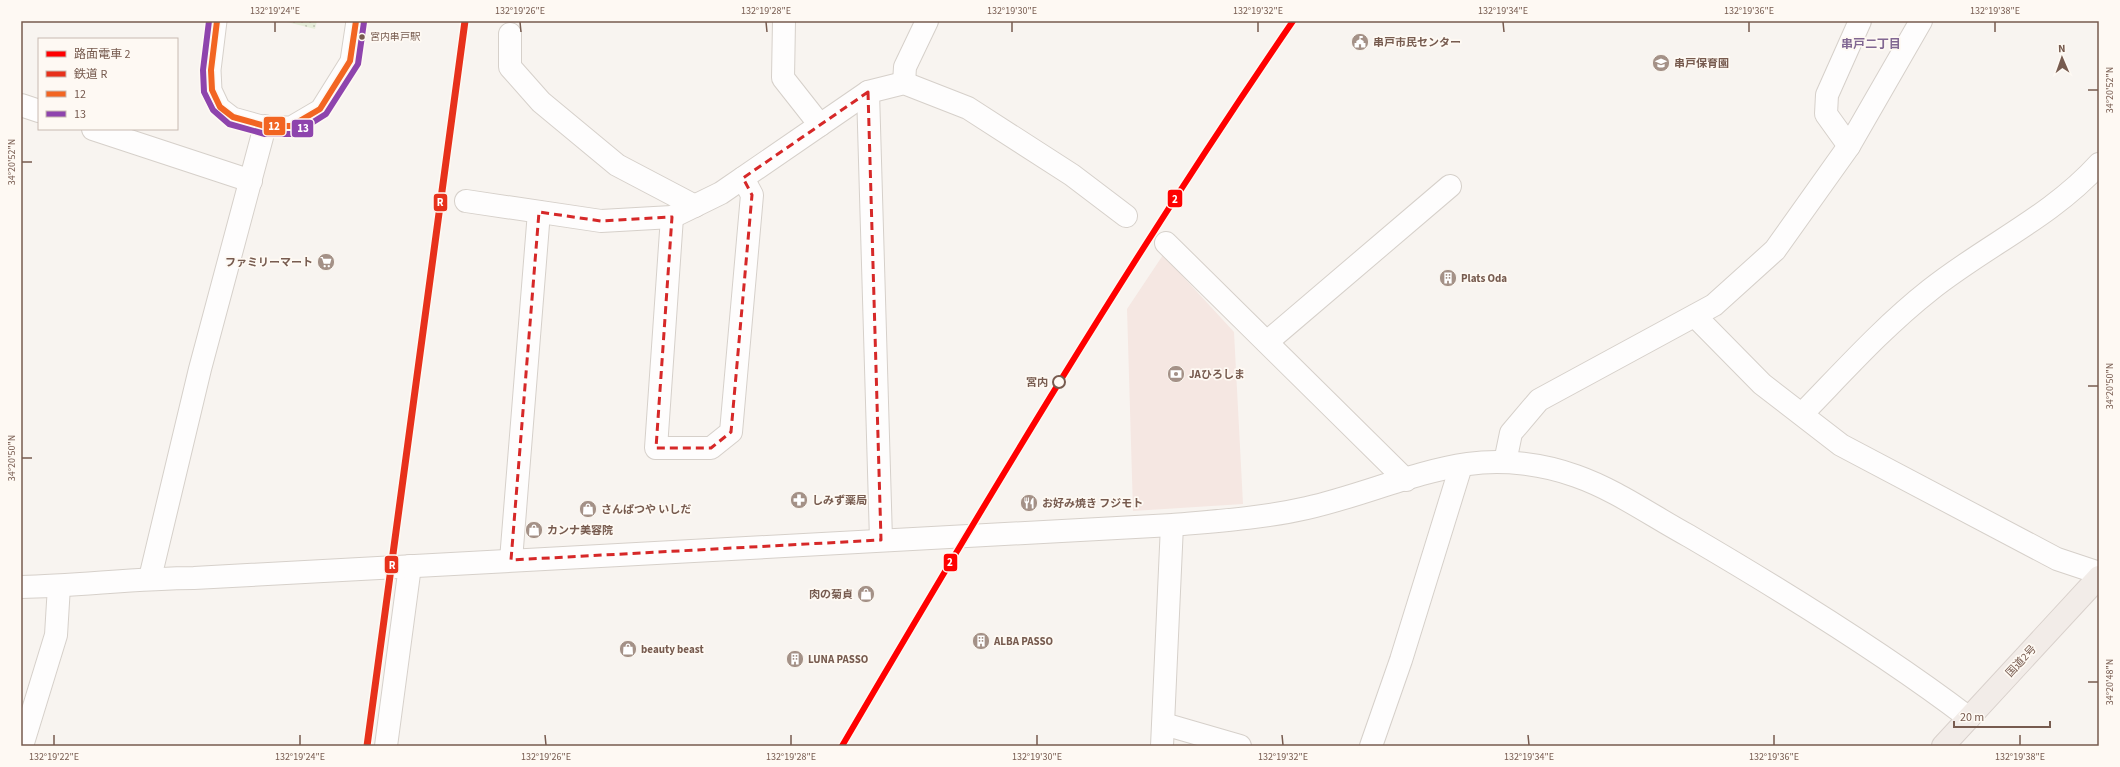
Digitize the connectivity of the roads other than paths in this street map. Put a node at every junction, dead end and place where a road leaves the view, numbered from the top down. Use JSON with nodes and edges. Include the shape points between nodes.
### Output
{"nodes":[{"id":1,"x":217,"y":21,"type":"edge"},
{"id":2,"x":356,"y":21,"type":"edge"},
{"id":3,"x":784,"y":21,"type":"edge"},
{"id":4,"x":927,"y":21,"type":"edge"},
{"id":5,"x":1860,"y":21,"type":"edge"},
{"id":6,"x":1921,"y":21,"type":"edge"},
{"id":7,"x":510,"y":34,"type":"dead end"},
{"id":8,"x":904,"y":83,"type":"junction"},
{"id":9,"x":868,"y":92,"type":"junction"},
{"id":10,"x":21,"y":105,"type":"edge"},
{"id":11,"x":38,"y":111,"type":"edge"},
{"id":12,"x":820,"y":125,"type":"junction"},
{"id":13,"x":265,"y":126,"type":"junction"},
{"id":14,"x":96,"y":130,"type":"edge"},
{"id":15,"x":1849,"y":146,"type":"junction"},
{"id":16,"x":2099,"y":164,"type":"edge"},
{"id":17,"x":743,"y":178,"type":"junction"},
{"id":18,"x":251,"y":181,"type":"junction"},
{"id":19,"x":1450,"y":186,"type":"dead end"},
{"id":20,"x":466,"y":201,"type":"dead end"},
{"id":21,"x":694,"y":206,"type":"junction"},
{"id":22,"x":539,"y":212,"type":"junction"},
{"id":23,"x":1126,"y":216,"type":"dead end"},
{"id":24,"x":672,"y":217,"type":"junction"},
{"id":25,"x":1166,"y":243,"type":"dead end"},
{"id":26,"x":1695,"y":316,"type":"junction"},
{"id":27,"x":1267,"y":342,"type":"junction"},
{"id":28,"x":1802,"y":414,"type":"junction"},
{"id":29,"x":1505,"y":462,"type":"junction"},
{"id":30,"x":1461,"y":466,"type":"junction"},
{"id":31,"x":1406,"y":480,"type":"junction"},
{"id":32,"x":1172,"y":525,"type":"junction"},
{"id":33,"x":881,"y":540,"type":"junction"},
{"id":34,"x":511,"y":560,"type":"junction"},
{"id":35,"x":410,"y":566,"type":"junction"},
{"id":36,"x":2099,"y":573,"type":"edge"},
{"id":37,"x":2099,"y":577,"type":"edge"},
{"id":38,"x":150,"y":578,"type":"junction"},
{"id":39,"x":59,"y":586,"type":"junction"},
{"id":40,"x":21,"y":587,"type":"edge"},
{"id":41,"x":1968,"y":718,"type":"junction"},
{"id":42,"x":1164,"y":724,"type":"junction"},
{"id":43,"x":22,"y":746,"type":"edge"},
{"id":44,"x":386,"y":746,"type":"edge"},
{"id":45,"x":1162,"y":746,"type":"edge"},
{"id":46,"x":1240,"y":746,"type":"edge"},
{"id":47,"x":1371,"y":746,"type":"edge"},
{"id":48,"x":1943,"y":746,"type":"edge"}],
"edges":[{"from":1,"to":13,"type":"lane","via":[[212,54],[212,90],[220,107],[233,117]]},
{"from":2,"to":13,"type":"lane","via":[[350,61],[320,109],[291,126]]},
{"from":3,"to":12,"type":"street","via":[[782,78]]},
{"from":4,"to":8,"type":"street","via":[[905,67]]},
{"from":5,"to":15,"type":"street","via":[[1827,95],[1826,114]]},
{"from":6,"to":15,"type":"street"},
{"from":7,"to":21,"type":"street","via":[[510,67],[541,102],[618,165]]},
{"from":8,"to":9,"type":"street"},
{"from":8,"to":23,"type":"street","via":[[968,108],[1072,175]]},
{"from":9,"to":12,"type":"street"},
{"from":9,"to":33,"type":"street"},
{"from":10,"to":11,"type":"street"},
{"from":12,"to":17,"type":"street"},
{"from":13,"to":18,"type":"street"},
{"from":14,"to":18,"type":"street"},
{"from":15,"to":26,"type":"street","via":[[1775,250],[1714,304]]},
{"from":16,"to":28,"type":"street","via":[[2080,185],[1909,308]]},
{"from":17,"to":21,"type":"street","via":[[721,193]]},
{"from":17,"to":24,"type":"street","via":[[752,195],[731,432],[711,448],[656,448]]},
{"from":18,"to":38,"type":"street","via":[[200,369]]},
{"from":19,"to":27,"type":"street"},
{"from":20,"to":22,"type":"street"},
{"from":21,"to":24,"type":"street"},
{"from":22,"to":24,"type":"street","via":[[601,221]]},
{"from":22,"to":34,"type":"street"},
{"from":25,"to":27,"type":"street"},
{"from":26,"to":28,"type":"street","via":[[1762,384]]},
{"from":26,"to":29,"type":"street","via":[[1539,400],[1511,433]]},
{"from":27,"to":31,"type":"street"},
{"from":28,"to":36,"type":"street","via":[[1848,448],[2057,559]]},
{"from":29,"to":30,"type":"street"},
{"from":29,"to":41,"type":"street","via":[[1548,468],[1577,476],[1611,492],[1730,560],[1855,639],[1914,677]]},
{"from":30,"to":31,"type":"street"},
{"from":30,"to":47,"type":"street","via":[[1401,660]]},
{"from":31,"to":32,"type":"street","via":[[1307,509],[1245,519]]},
{"from":32,"to":33,"type":"street"},
{"from":32,"to":42,"type":"street"},
{"from":33,"to":34,"type":"street"},
{"from":34,"to":35,"type":"street"},
{"from":35,"to":38,"type":"street","via":[[194,578]]},
{"from":35,"to":44,"type":"street"},
{"from":37,"to":41,"type":"highway","name":"国道2号"},
{"from":38,"to":39,"type":"street"},
{"from":39,"to":40,"type":"street"},
{"from":39,"to":43,"type":"street","via":[[56,635]]},
{"from":41,"to":48,"type":"highway","name":"国道2号"},
{"from":42,"to":45,"type":"street"},
{"from":42,"to":46,"type":"street"}]}
